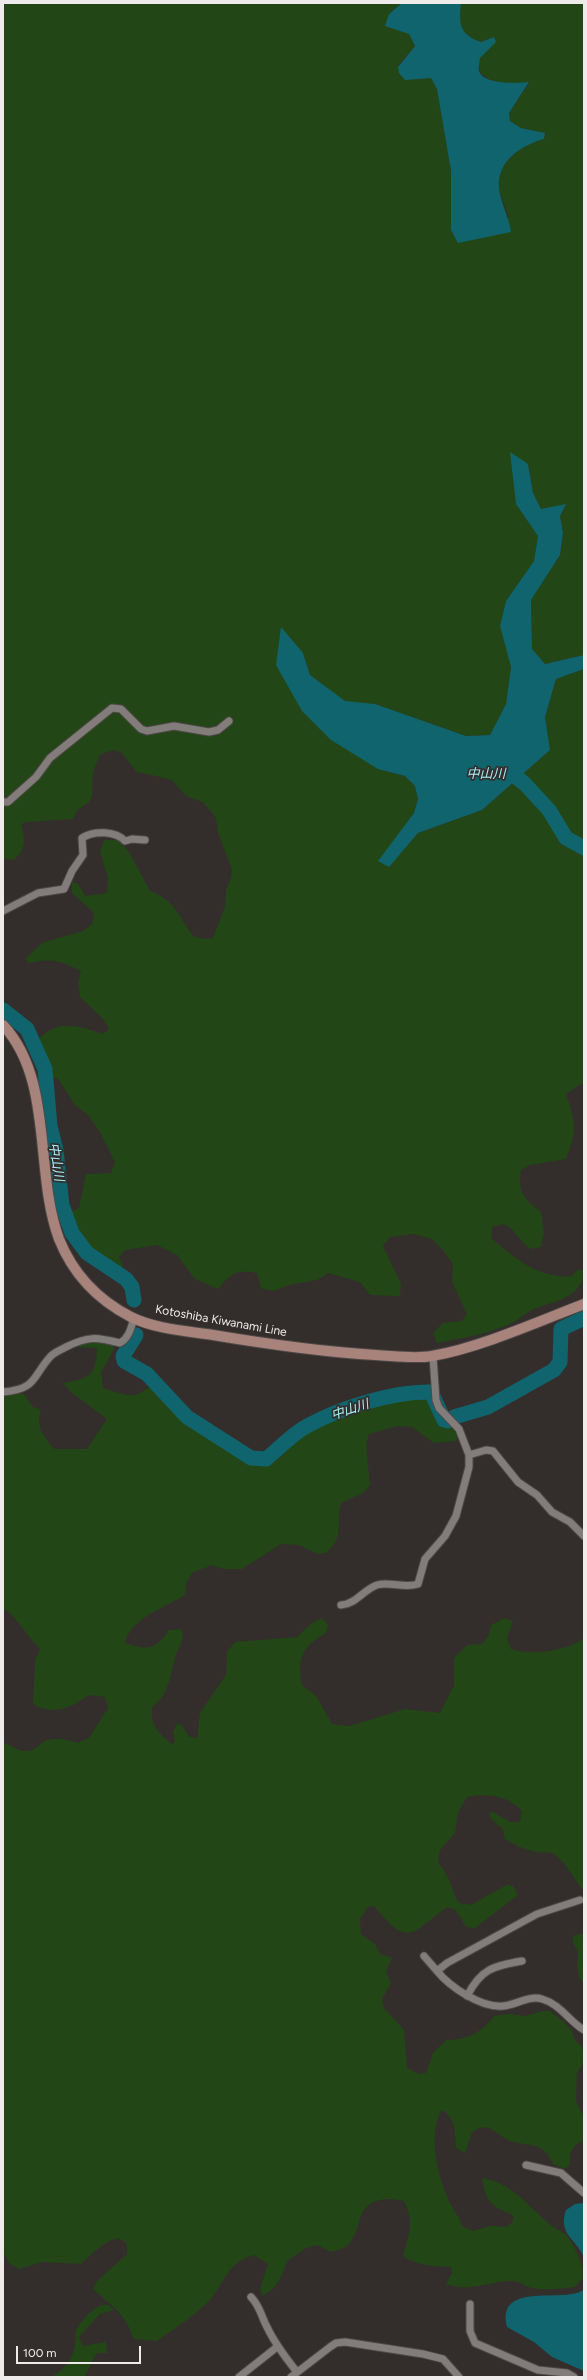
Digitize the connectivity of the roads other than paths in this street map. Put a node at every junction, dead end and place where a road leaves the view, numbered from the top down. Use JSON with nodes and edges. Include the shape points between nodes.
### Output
{"nodes":[{"id":1,"x":229,"y":721,"type":"dead end"},
{"id":2,"x":3,"y":802,"type":"edge"},
{"id":3,"x":145,"y":840,"type":"dead end"},
{"id":4,"x":3,"y":911,"type":"edge"},
{"id":5,"x":3,"y":1025,"type":"edge"},
{"id":6,"x":584,"y":1304,"type":"edge"},
{"id":7,"x":134,"y":1318,"type":"junction"},
{"id":8,"x":433,"y":1356,"type":"junction"},
{"id":9,"x":3,"y":1392,"type":"edge"},
{"id":10,"x":470,"y":1455,"type":"junction"},
{"id":11,"x":584,"y":1536,"type":"edge"},
{"id":12,"x":341,"y":1605,"type":"dead end"},
{"id":13,"x":580,"y":1900,"type":"dead end"},
{"id":14,"x":424,"y":1956,"type":"dead end"},
{"id":15,"x":522,"y":1961,"type":"dead end"},
{"id":16,"x":437,"y":1971,"type":"junction"},
{"id":17,"x":467,"y":1996,"type":"junction"},
{"id":18,"x":584,"y":2030,"type":"edge"},
{"id":19,"x":526,"y":2165,"type":"dead end"},
{"id":20,"x":584,"y":2193,"type":"edge"},
{"id":21,"x":251,"y":2297,"type":"dead end"},
{"id":22,"x":470,"y":2304,"type":"dead end"},
{"id":23,"x":277,"y":2347,"type":"junction"},
{"id":24,"x":297,"y":2372,"type":"junction"},
{"id":25,"x":238,"y":2377,"type":"edge"},
{"id":26,"x":291,"y":2377,"type":"edge"},
{"id":27,"x":459,"y":2377,"type":"edge"},
{"id":28,"x":574,"y":2377,"type":"edge"}],
"edges":[{"from":1,"to":2,"type":"street","via":[[218,730],[209,732],[174,726],[147,731],[141,729],[120,709],[112,708],[50,758],[36,777],[8,802]]},
{"from":3,"to":4,"type":"street","via":[[132,838],[125,841],[111,833],[86,835],[82,838],[81,860],[72,871],[64,889],[38,893]]},
{"from":5,"to":7,"type":"main road","name":"Kotoshiba Kiwanami Line","via":[[18,1044],[30,1071],[55,1226],[65,1252],[88,1286],[109,1304]]},
{"from":6,"to":8,"type":"main road","name":"Kotoshiba Kiwanami Line","via":[[486,1340]]},
{"from":7,"to":8,"type":"main road","name":"Kotoshiba Kiwanami Line","via":[[192,1332],[299,1347],[383,1356]]},
{"from":7,"to":9,"type":"street","via":[[131,1330],[123,1342],[83,1339],[50,1357],[30,1383],[14,1391]]},
{"from":8,"to":10,"type":"street","via":[[437,1404],[459,1429]]},
{"from":10,"to":11,"type":"street","via":[[486,1450],[493,1451],[518,1482]]},
{"from":10,"to":12,"type":"street","via":[[456,1516],[445,1536],[425,1559],[418,1584],[378,1585]]},
{"from":13,"to":16,"type":"street","via":[[537,1914]]},
{"from":14,"to":16,"type":"street"},
{"from":15,"to":17,"type":"street","via":[[495,1966],[482,1974]]},
{"from":16,"to":17,"type":"street","via":[[446,1982]]},
{"from":17,"to":18,"type":"street","via":[[503,2006],[532,1998],[542,1999],[556,2006]]},
{"from":19,"to":20,"type":"street","via":[[561,2173]]},
{"from":21,"to":23,"type":"street","via":[[259,2306]]},
{"from":22,"to":28,"type":"street","via":[[470,2331],[475,2343],[538,2370]]},
{"from":23,"to":24,"type":"street"},
{"from":23,"to":25,"type":"street"},
{"from":24,"to":26,"type":"street"},
{"from":24,"to":27,"type":"street","via":[[336,2343],[345,2342],[443,2359]]}]}
